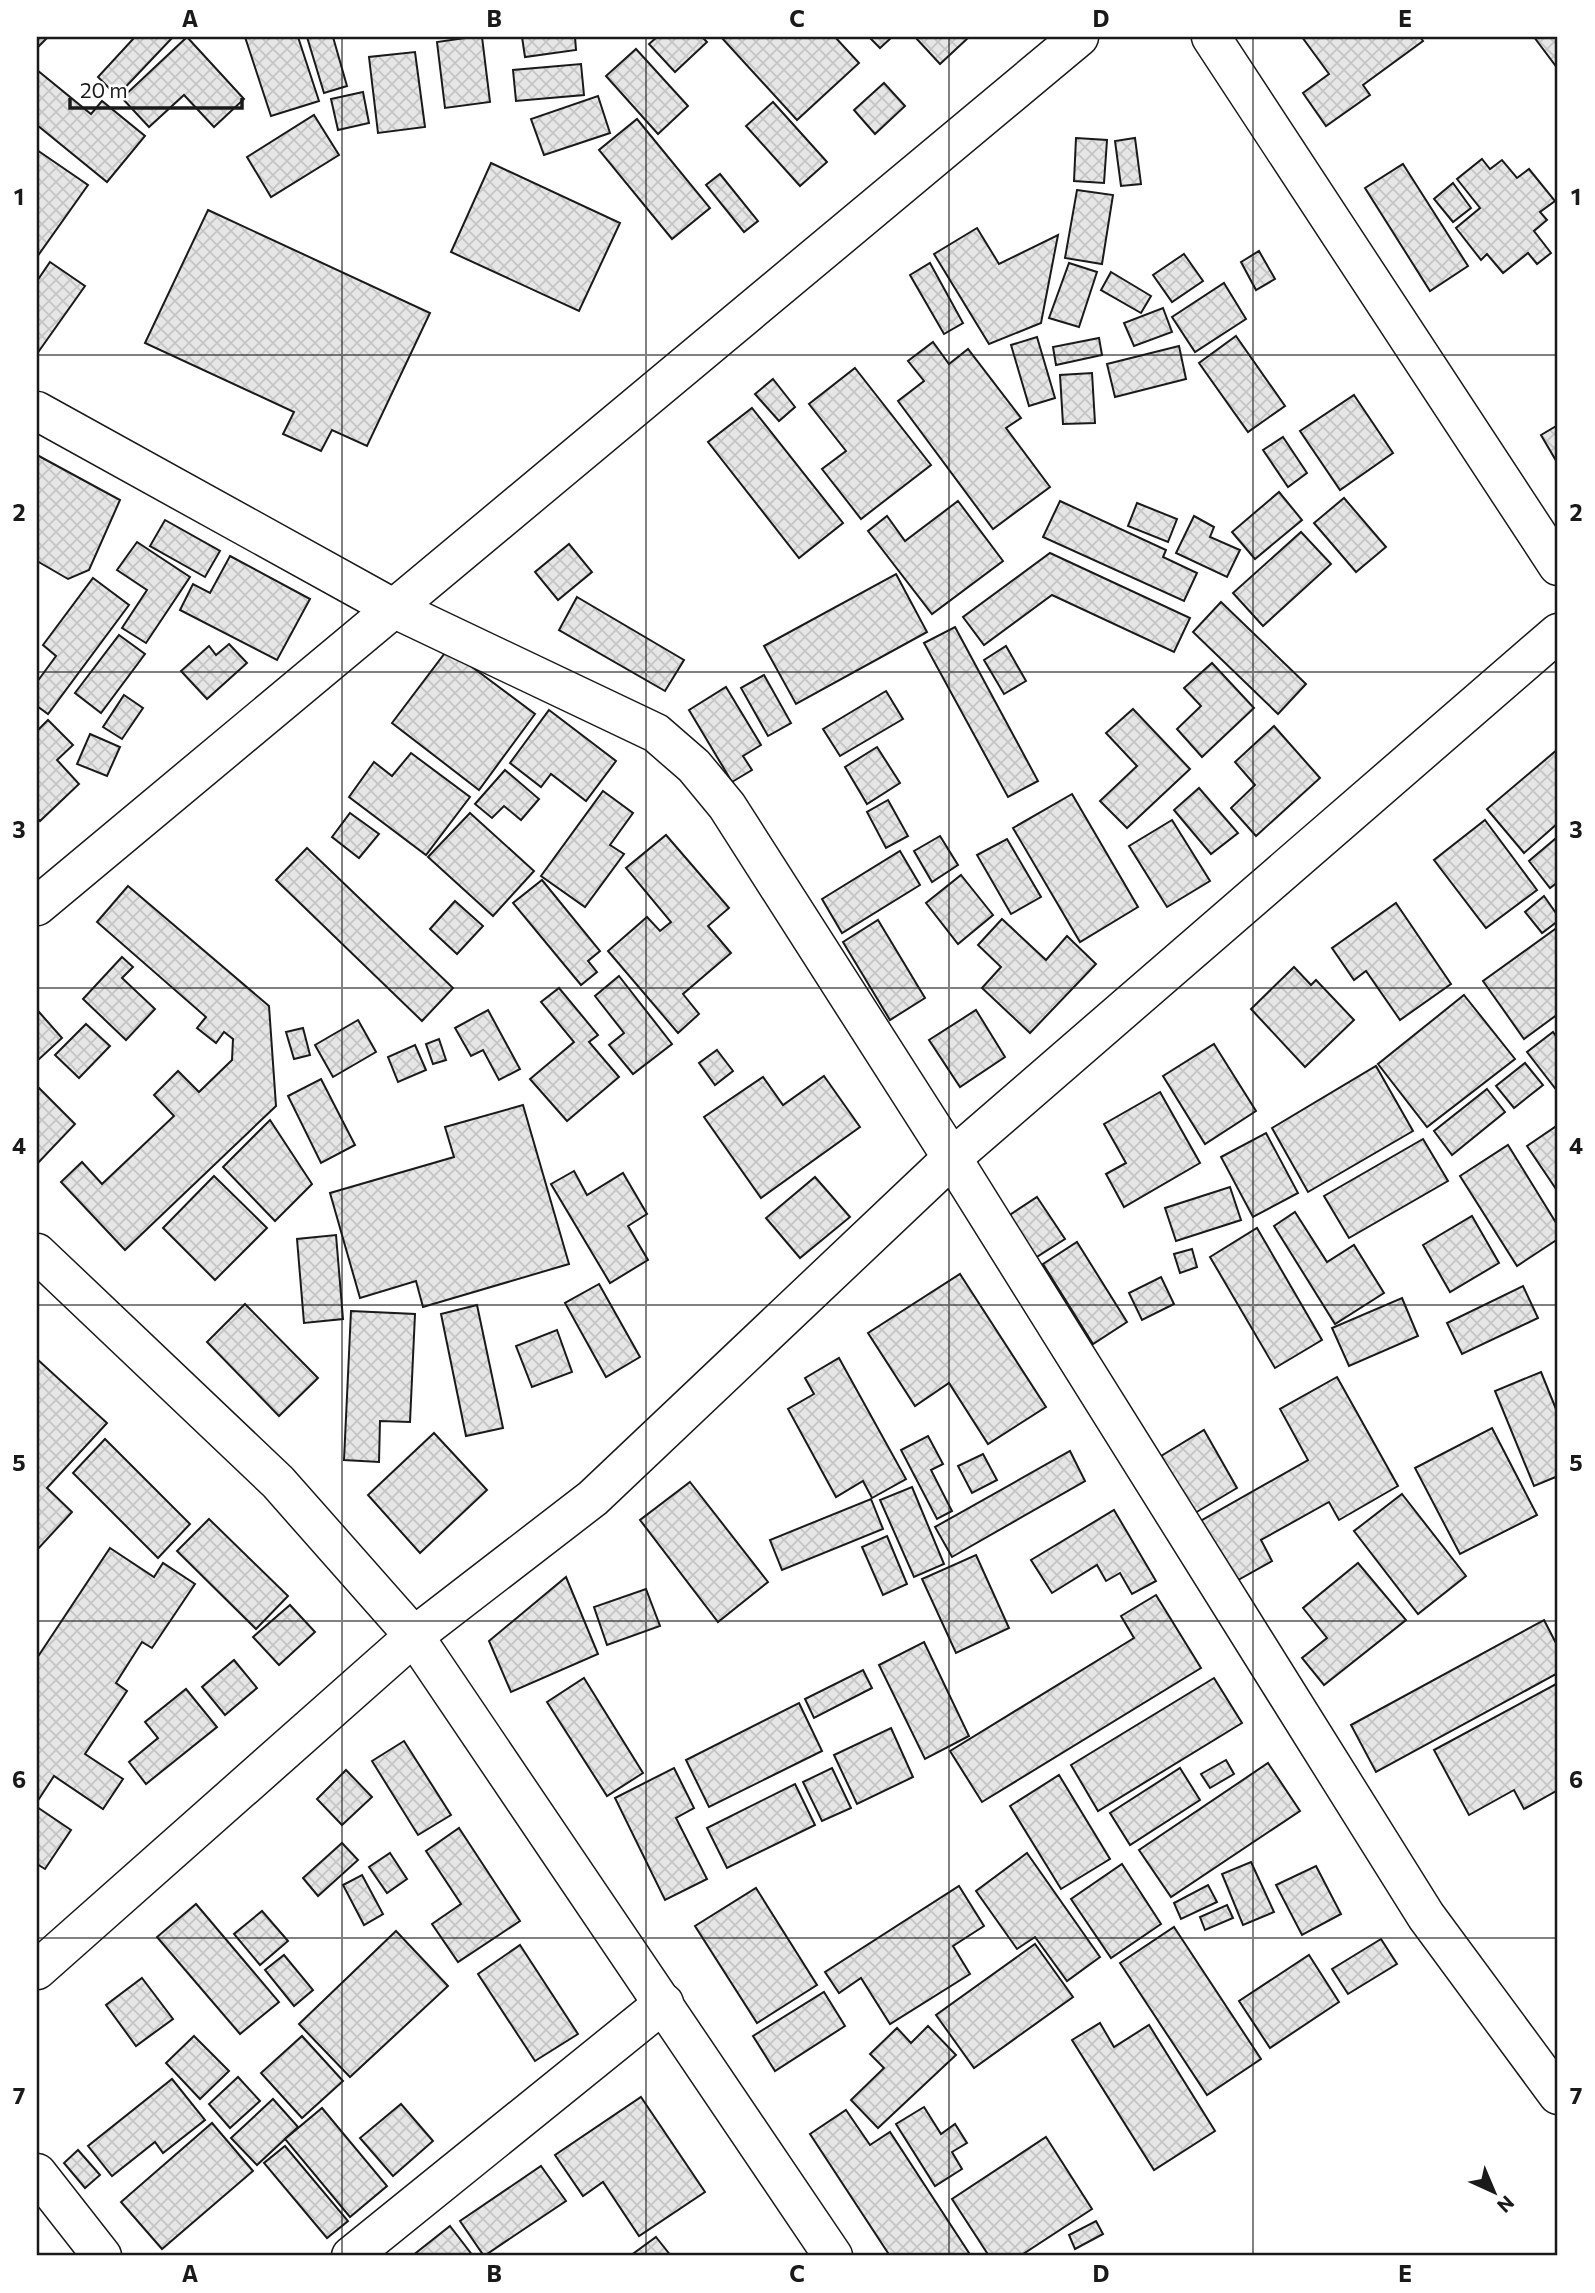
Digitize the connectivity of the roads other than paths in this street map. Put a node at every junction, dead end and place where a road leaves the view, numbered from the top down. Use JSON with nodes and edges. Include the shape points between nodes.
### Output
{"nodes":[{"id":1,"x":1079,"y":37,"type":"edge"},
{"id":2,"x":1211,"y":37,"type":"edge"},
{"id":3,"x":37,"y":411,"type":"edge"},
{"id":4,"x":1558,"y":566,"type":"edge"},
{"id":5,"x":393,"y":608,"type":"junction"},
{"id":6,"x":1558,"y":633,"type":"edge"},
{"id":7,"x":37,"y":906,"type":"edge"},
{"id":8,"x":951,"y":1158,"type":"junction"},
{"id":9,"x":37,"y":1253,"type":"edge"},
{"id":10,"x":414,"y":1636,"type":"junction"},
{"id":11,"x":37,"y":1970,"type":"edge"},
{"id":12,"x":664,"y":2003,"type":"junction"},
{"id":13,"x":1558,"y":2095,"type":"edge"},
{"id":14,"x":37,"y":2173,"type":"edge"},
{"id":15,"x":102,"y":2256,"type":"edge"},
{"id":16,"x":351,"y":2256,"type":"edge"},
{"id":17,"x":833,"y":2256,"type":"edge"}],
"edges":[{"from":1,"to":5,"type":"street"},
{"from":2,"to":4,"type":"street"},
{"from":3,"to":5,"type":"street"},
{"from":5,"to":7,"type":"street"},
{"from":5,"to":8,"type":"street","via":[[656,733],[694,766],[727,806]]},
{"from":6,"to":8,"type":"street"},
{"from":8,"to":10,"type":"street","via":[[593,1498]]},
{"from":8,"to":13,"type":"street","via":[[1426,1916]]},
{"from":9,"to":10,"type":"street","via":[[278,1482]]},
{"from":10,"to":11,"type":"street"},
{"from":10,"to":12,"type":"street"},
{"from":12,"to":16,"type":"street"},
{"from":12,"to":17,"type":"street"},
{"from":14,"to":15,"type":"street"}]}
